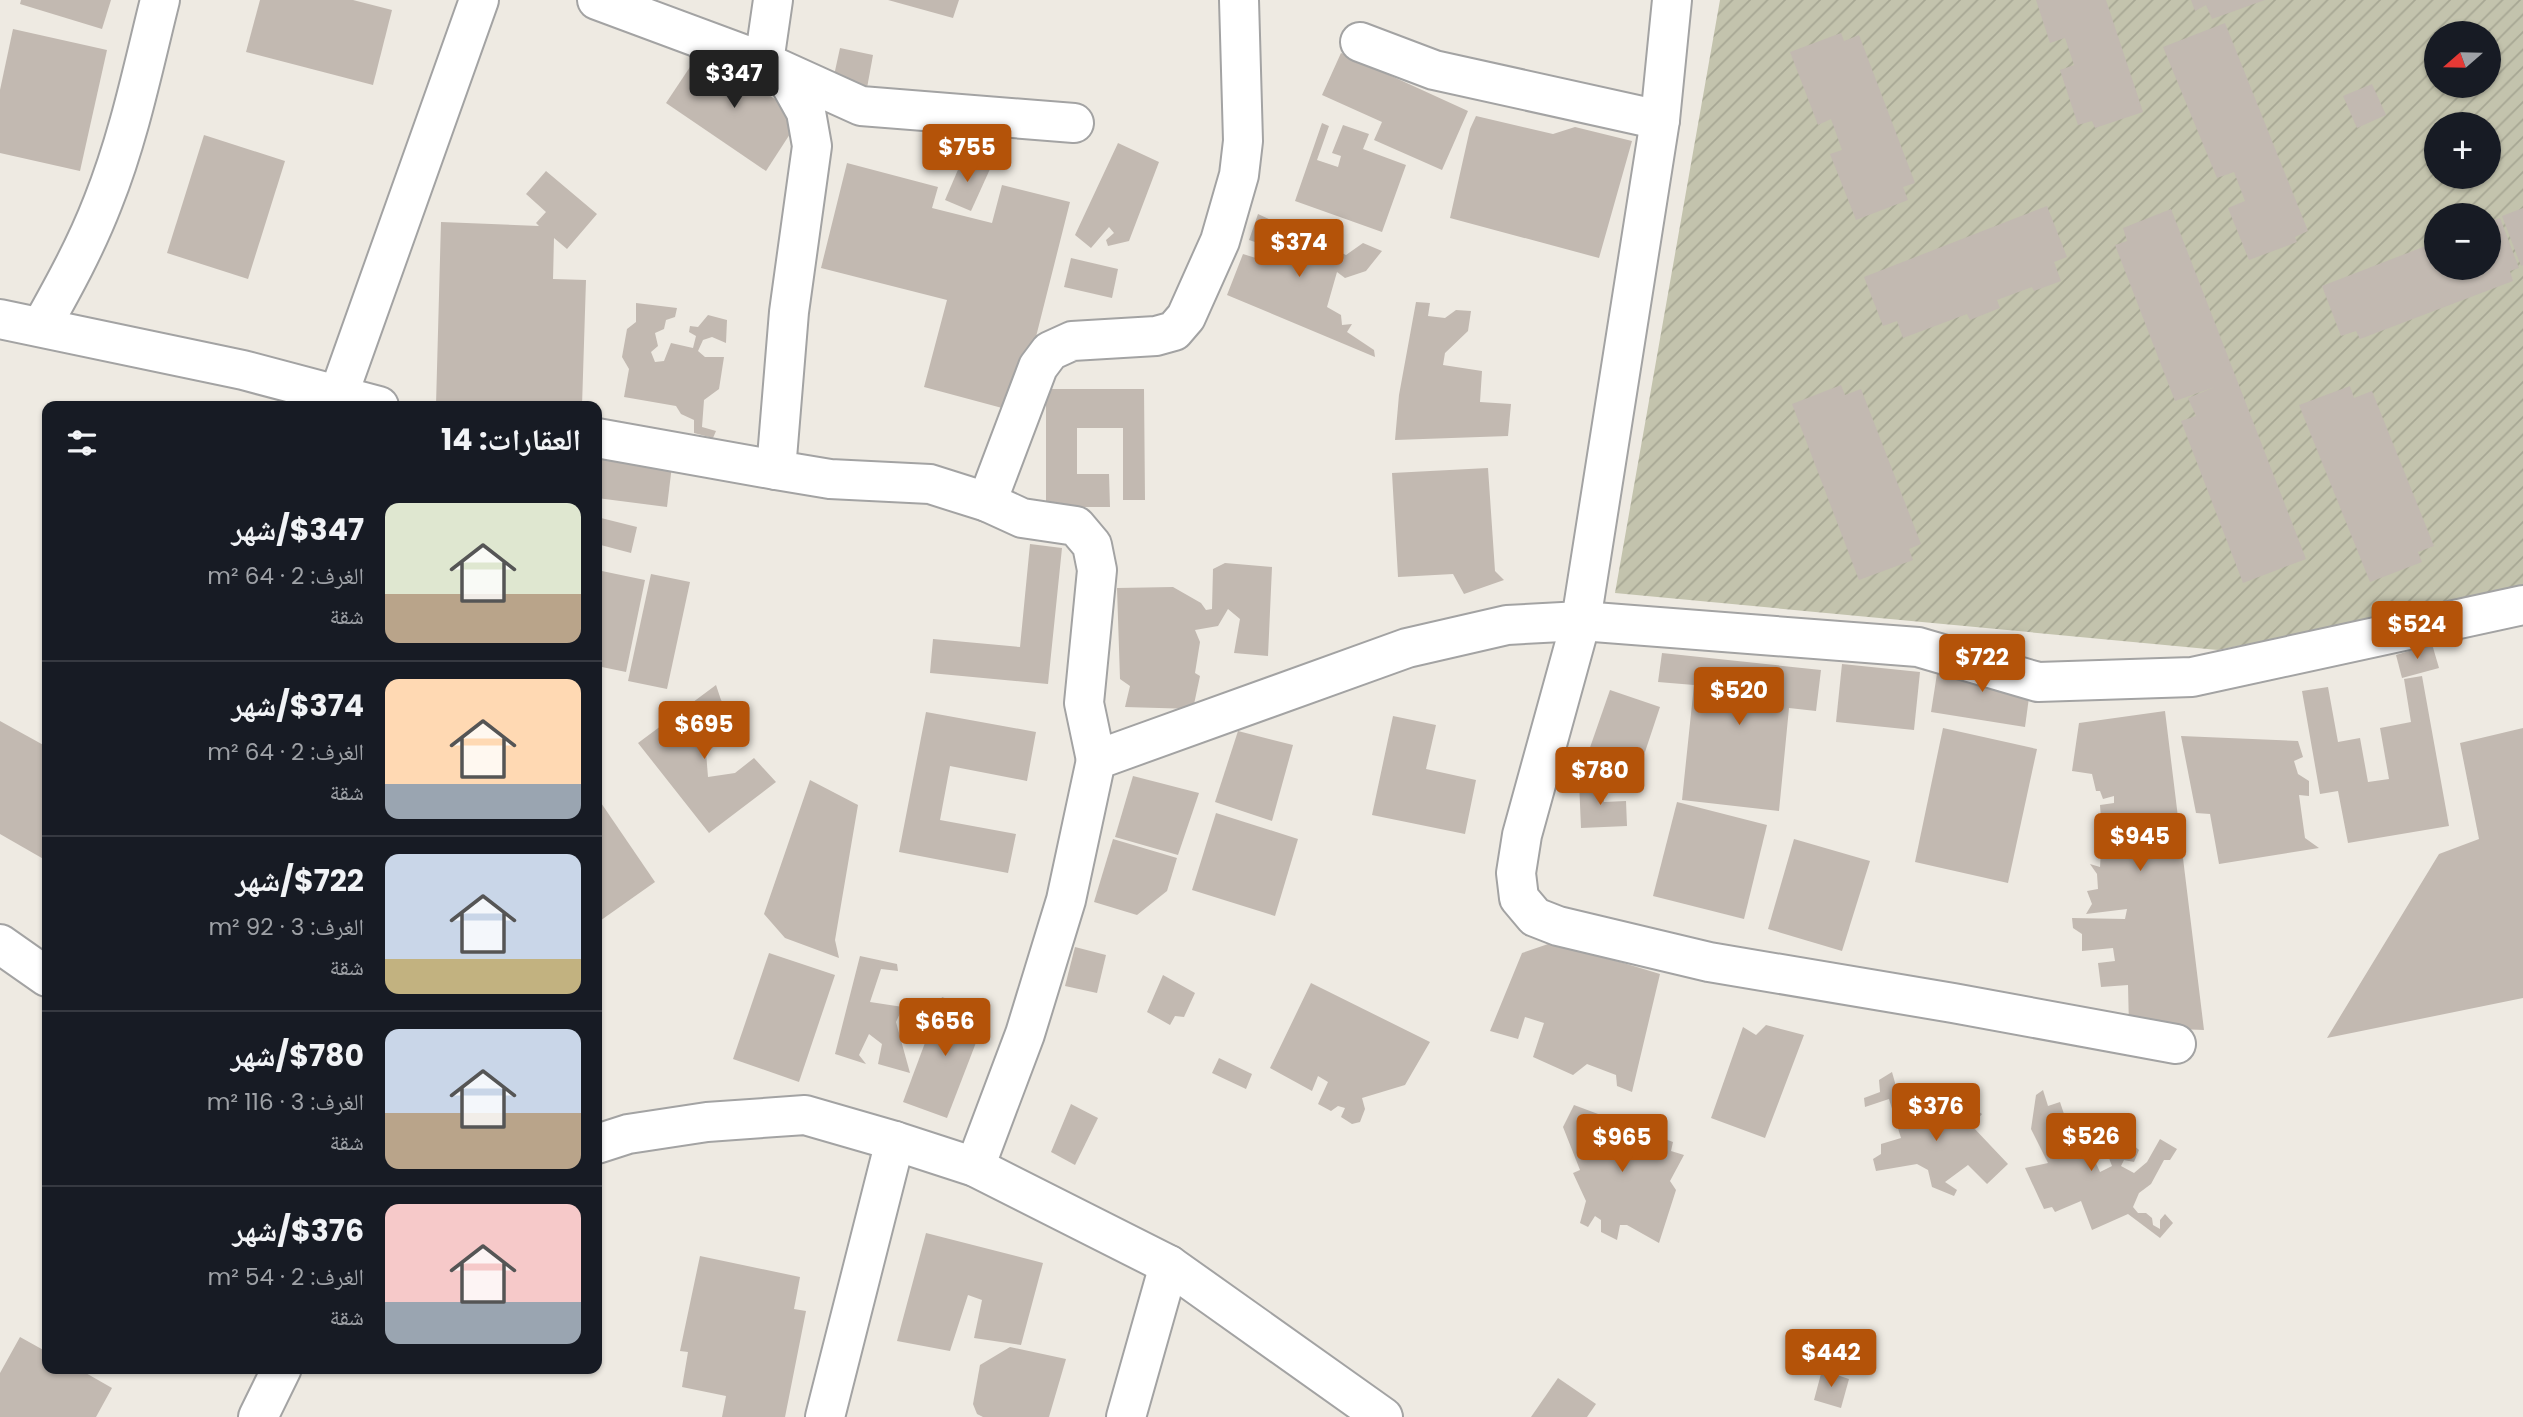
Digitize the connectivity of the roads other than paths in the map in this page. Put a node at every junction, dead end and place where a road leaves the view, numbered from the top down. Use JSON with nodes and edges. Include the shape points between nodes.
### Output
{"nodes":[{"id":1,"x":160,"y":0,"type":"edge"},
{"id":2,"x":479,"y":0,"type":"edge"},
{"id":3,"x":597,"y":0,"type":"edge"},
{"id":4,"x":773,"y":0,"type":"edge"},
{"id":5,"x":1239,"y":0,"type":"edge"},
{"id":6,"x":1672,"y":0,"type":"edge"},
{"id":7,"x":1360,"y":42,"type":"dead end"},
{"id":8,"x":764,"y":62,"type":"junction"},
{"id":9,"x":1660,"y":120,"type":"junction"},
{"id":10,"x":1074,"y":123,"type":"dead end"},
{"id":11,"x":0,"y":319,"type":"edge"},
{"id":12,"x":41,"y":327,"type":"junction"},
{"id":13,"x":338,"y":396,"type":"junction"},
{"id":14,"x":358,"y":401,"type":"edge"},
{"id":15,"x":602,"y":439,"type":"edge"},
{"id":16,"x":776,"y":470,"type":"junction"},
{"id":17,"x":987,"y":502,"type":"junction"},
{"id":18,"x":2523,"y":605,"type":"edge"},
{"id":19,"x":1581,"y":621,"type":"junction"},
{"id":20,"x":1096,"y":760,"type":"junction"},
{"id":21,"x":0,"y":944,"type":"edge"},
{"id":22,"x":42,"y":973,"type":"edge"},
{"id":23,"x":2176,"y":1044,"type":"dead end"},
{"id":24,"x":895,"y":1141,"type":"junction"},
{"id":25,"x":602,"y":1142,"type":"edge"},
{"id":26,"x":975,"y":1167,"type":"junction"},
{"id":27,"x":1169,"y":1265,"type":"junction"},
{"id":28,"x":279,"y":1374,"type":"edge"},
{"id":29,"x":258,"y":1417,"type":"edge"},
{"id":30,"x":825,"y":1417,"type":"edge"},
{"id":31,"x":1126,"y":1417,"type":"edge"},
{"id":32,"x":1383,"y":1417,"type":"edge"}],
"edges":[{"from":1,"to":12,"type":"street","via":[[104,201]]},
{"from":2,"to":13,"type":"street"},
{"from":3,"to":8,"type":"street"},
{"from":4,"to":8,"type":"street"},
{"from":5,"to":17,"type":"street","via":[[1243,141],[1239,174],[1220,242],[1186,317],[1174,331],[1156,336],[1072,341],[1050,351],[1038,367]]},
{"from":6,"to":9,"type":"street"},
{"from":7,"to":9,"type":"street","via":[[1434,70]]},
{"from":8,"to":10,"type":"street","via":[[861,106]]},
{"from":8,"to":16,"type":"street","via":[[787,78],[806,112],[813,146],[789,312]]},
{"from":9,"to":19,"type":"street"},
{"from":11,"to":12,"type":"street"},
{"from":12,"to":13,"type":"street","via":[[243,370]]},
{"from":13,"to":14,"type":"street"},
{"from":15,"to":16,"type":"street"},
{"from":16,"to":17,"type":"street","via":[[830,479],[930,484]]},
{"from":17,"to":20,"type":"street","via":[[1022,518],[1076,526],[1092,545],[1097,570],[1084,703]]},
{"from":18,"to":19,"type":"street","via":[[2192,677],[2038,682],[1918,647]]},
{"from":19,"to":20,"type":"street","via":[[1507,625],[1407,648]]},
{"from":19,"to":23,"type":"street","via":[[1522,835],[1516,873],[1519,898],[1535,916],[1558,926],[1709,962]]},
{"from":20,"to":26,"type":"street","via":[[1066,900],[1025,1034]]},
{"from":21,"to":22,"type":"street"},
{"from":24,"to":25,"type":"street","via":[[805,1115],[707,1122],[628,1133]]},
{"from":24,"to":26,"type":"street"},
{"from":24,"to":30,"type":"street"},
{"from":26,"to":27,"type":"street"},
{"from":27,"to":31,"type":"street"},
{"from":27,"to":32,"type":"street"},
{"from":28,"to":29,"type":"street"}]}
